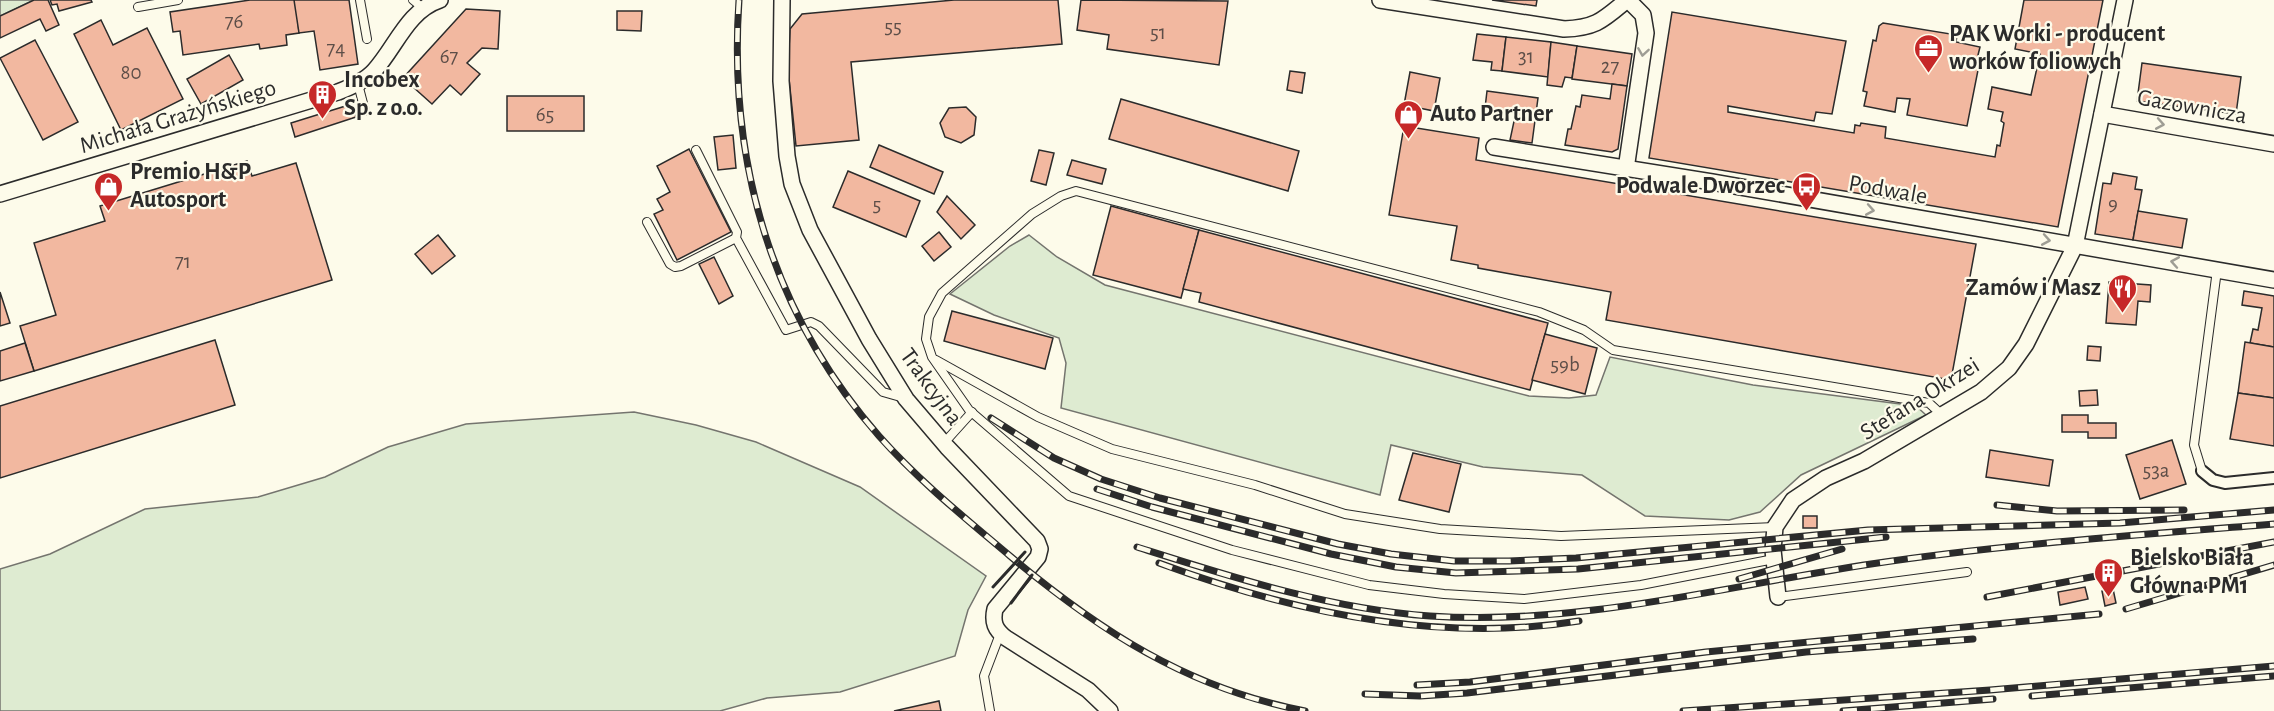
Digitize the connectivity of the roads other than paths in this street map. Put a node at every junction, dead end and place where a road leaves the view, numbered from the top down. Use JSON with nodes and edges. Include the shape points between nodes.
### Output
{"nodes":[{"id":1,"x":178,"y":0,"type":"edge"},
{"id":2,"x":360,"y":0,"type":"edge"},
{"id":3,"x":440,"y":0,"type":"edge"},
{"id":4,"x":782,"y":0,"type":"edge"},
{"id":5,"x":1380,"y":0,"type":"edge"},
{"id":6,"x":1628,"y":0,"type":"edge"},
{"id":7,"x":2125,"y":0,"type":"edge"},
{"id":8,"x":418,"y":4,"type":"edge"},
{"id":9,"x":138,"y":7,"type":"dead end"},
{"id":10,"x":367,"y":39,"type":"dead end"},
{"id":11,"x":358,"y":84,"type":"junction"},
{"id":12,"x":365,"y":111,"type":"dead end"},
{"id":13,"x":2102,"y":114,"type":"junction"},
{"id":14,"x":2274,"y":144,"type":"edge"},
{"id":15,"x":1494,"y":147,"type":"dead end"},
{"id":16,"x":696,"y":150,"type":"dead end"},
{"id":17,"x":1626,"y":169,"type":"junction"},
{"id":18,"x":0,"y":194,"type":"edge"},
{"id":19,"x":647,"y":222,"type":"dead end"},
{"id":20,"x":736,"y":238,"type":"junction"},
{"id":21,"x":2075,"y":246,"type":"junction"},
{"id":22,"x":2217,"y":270,"type":"junction"},
{"id":23,"x":2274,"y":280,"type":"edge"},
{"id":24,"x":932,"y":357,"type":"junction"},
{"id":25,"x":906,"y":399,"type":"junction"},
{"id":26,"x":972,"y":412,"type":"junction"},
{"id":27,"x":1942,"y":415,"type":"junction"},
{"id":28,"x":944,"y":443,"type":"junction"},
{"id":29,"x":2202,"y":471,"type":"joint"},
{"id":30,"x":2274,"y":478,"type":"edge"},
{"id":31,"x":1774,"y":527,"type":"junction"},
{"id":32,"x":1774,"y":559,"type":"junction"},
{"id":33,"x":1968,"y":572,"type":"dead end"},
{"id":34,"x":1778,"y":597,"type":"joint"},
{"id":35,"x":1000,"y":634,"type":"junction"},
{"id":36,"x":990,"y":711,"type":"edge"},
{"id":37,"x":1110,"y":711,"type":"edge"}],
"edges":[{"from":1,"to":9,"type":"lane"},
{"from":2,"to":10,"type":"lane"},
{"from":3,"to":8,"type":"street","name":"Michała Grażyńskiego"},
{"from":4,"to":25,"type":"street","name":"Trakcyjna","via":[[781,81],[792,183],[810,230]]},
{"from":5,"to":6,"type":"street","via":[[1564,29],[1585,28],[1603,20]]},
{"from":6,"to":17,"type":"street","one_way":true,"via":[[1643,15],[1646,33]]},
{"from":7,"to":13,"type":"street","name":"Stefana Okrzei"},
{"from":8,"to":11,"type":"street","name":"Michała Grażyńskiego","via":[[373,73]]},
{"from":11,"to":12,"type":"lane"},
{"from":11,"to":18,"type":"street","name":"Michała Grażyńskiego"},
{"from":13,"to":14,"type":"street","name":"Gazownicza","one_way":true},
{"from":13,"to":21,"type":"street","name":"Stefana Okrzei"},
{"from":15,"to":17,"type":"street","name":"Podwale"},
{"from":16,"to":20,"type":"lane","via":[[737,232]]},
{"from":17,"to":21,"type":"street","name":"Podwale","one_way":true},
{"from":19,"to":20,"type":"lane","via":[[675,267]]},
{"from":20,"to":25,"type":"lane","via":[[786,330],[811,322],[819,326],[882,392]]},
{"from":22,"to":21,"type":"street","name":"Podwale","one_way":true},
{"from":21,"to":27,"type":"street","name":"Stefana Okrzei","via":[[2026,344],[2009,368],[1981,392]]},
{"from":22,"to":23,"type":"street","name":"Podwale"},
{"from":22,"to":29,"type":"lane","via":[[2194,437]]},
{"from":24,"to":26,"type":"lane"},
{"from":24,"to":27,"type":"lane","via":[[926,339],[928,317],[942,293],[1032,214],[1076,191],[1539,312],[1584,330],[1613,350],[1929,403]]},
{"from":24,"to":31,"type":"lane","via":[[1038,417],[1112,449],[1255,485],[1345,514],[1440,529],[1561,536]]},
{"from":25,"to":28,"type":"street","name":"Trakcyjna"},
{"from":26,"to":28,"type":"lane"},
{"from":26,"to":32,"type":"lane","via":[[1069,496],[1232,550],[1369,585],[1524,599],[1641,585]]},
{"from":27,"to":31,"type":"street","name":"Stefana Okrzei","via":[[1807,490],[1793,500]]},
{"from":28,"to":35,"type":"street","name":"Trakcyjna","via":[[1031,533],[1040,549],[1038,557],[995,609],[993,618]]},
{"from":29,"to":30,"type":"street","via":[[2225,483]]},
{"from":31,"to":32,"type":"street"},
{"from":32,"to":34,"type":"street"},
{"from":33,"to":34,"type":"lane"},
{"from":35,"to":36,"type":"lane","via":[[984,676]]},
{"from":35,"to":37,"type":"street","via":[[1088,690]]}]}
